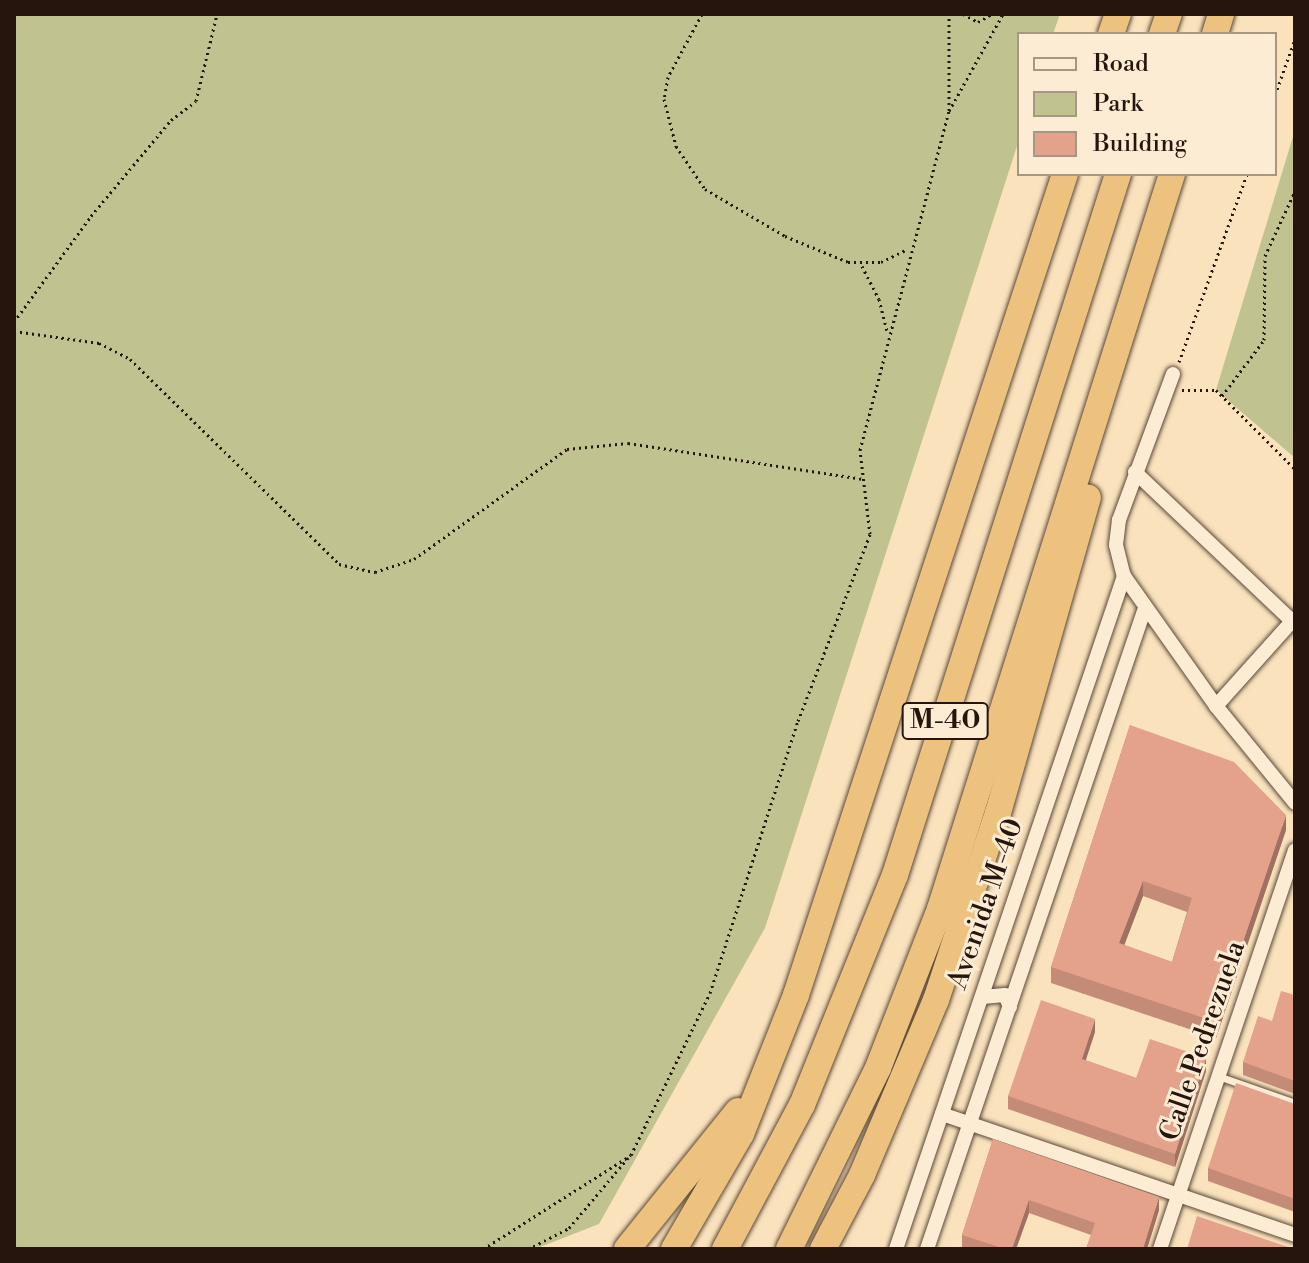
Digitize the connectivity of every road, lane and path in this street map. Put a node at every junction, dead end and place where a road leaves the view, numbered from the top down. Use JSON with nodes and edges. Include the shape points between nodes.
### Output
{"nodes":[{"id":1,"x":217,"y":14,"type":"edge"},
{"id":2,"x":702,"y":14,"type":"edge"},
{"id":3,"x":949,"y":14,"type":"edge"},
{"id":4,"x":963,"y":14,"type":"edge"},
{"id":5,"x":992,"y":14,"type":"edge"},
{"id":6,"x":1003,"y":14,"type":"edge"},
{"id":7,"x":1295,"y":39,"type":"edge"},
{"id":8,"x":1277,"y":89,"type":"edge"},
{"id":9,"x":949,"y":111,"type":"junction"},
{"id":10,"x":1064,"y":176,"type":"edge"},
{"id":11,"x":1117,"y":176,"type":"edge"},
{"id":12,"x":1171,"y":176,"type":"edge"},
{"id":13,"x":1246,"y":176,"type":"edge"},
{"id":14,"x":1295,"y":191,"type":"edge"},
{"id":15,"x":910,"y":248,"type":"junction"},
{"id":16,"x":1145,"y":264,"type":"junction"},
{"id":17,"x":862,"y":266,"type":"junction"},
{"id":18,"x":14,"y":322,"type":"edge"},
{"id":19,"x":14,"y":331,"type":"edge"},
{"id":20,"x":888,"y":335,"type":"junction"},
{"id":21,"x":1175,"y":372,"type":"joint"},
{"id":22,"x":1167,"y":390,"type":"junction"},
{"id":23,"x":1222,"y":396,"type":"junction"},
{"id":24,"x":1295,"y":469,"type":"edge"},
{"id":25,"x":1135,"y":472,"type":"junction"},
{"id":26,"x":863,"y":479,"type":"junction"},
{"id":27,"x":1124,"y":576,"type":"junction"},
{"id":28,"x":1144,"y":611,"type":"junction"},
{"id":29,"x":1294,"y":621,"type":"edge"},
{"id":30,"x":1216,"y":706,"type":"junction"},
{"id":31,"x":1295,"y":803,"type":"edge"},
{"id":32,"x":1295,"y":850,"type":"edge"},
{"id":33,"x":982,"y":997,"type":"junction"},
{"id":34,"x":1010,"y":1007,"type":"junction"},
{"id":35,"x":1218,"y":1076,"type":"junction"},
{"id":36,"x":761,"y":1079,"type":"junction"},
{"id":37,"x":1295,"y":1103,"type":"edge"},
{"id":38,"x":942,"y":1114,"type":"junction"},
{"id":39,"x":970,"y":1124,"type":"junction"},
{"id":40,"x":631,"y":1155,"type":"junction"},
{"id":41,"x":1178,"y":1195,"type":"junction"},
{"id":42,"x":1295,"y":1235,"type":"edge"},
{"id":43,"x":483,"y":1249,"type":"edge"},
{"id":44,"x":528,"y":1249,"type":"edge"},
{"id":45,"x":627,"y":1249,"type":"edge"},
{"id":46,"x":674,"y":1249,"type":"edge"},
{"id":47,"x":725,"y":1249,"type":"edge"},
{"id":48,"x":789,"y":1249,"type":"edge"},
{"id":49,"x":823,"y":1249,"type":"edge"},
{"id":50,"x":896,"y":1249,"type":"edge"},
{"id":51,"x":927,"y":1249,"type":"edge"},
{"id":52,"x":1160,"y":1249,"type":"edge"}],
"edges":[{"from":1,"to":18,"type":"path","via":[[196,101],[171,120],[91,216]]},
{"from":2,"to":17,"type":"path","via":[[668,77],[664,99],[676,146],[689,168],[705,189],[731,206],[785,236]]},
{"from":3,"to":9,"type":"path"},
{"from":4,"to":5,"type":"path","via":[[978,22]]},
{"from":6,"to":9,"type":"path"},
{"from":7,"to":8,"type":"path"},
{"from":9,"to":15,"type":"path"},
{"from":10,"to":36,"type":"highway","via":[[796,995]]},
{"from":11,"to":47,"type":"highway","number":"M-40","via":[[895,875],[802,1105]]},
{"from":12,"to":16,"type":"highway","number":"M-40"},
{"from":13,"to":21,"type":"path"},
{"from":14,"to":23,"type":"path","via":[[1265,256],[1264,340]]},
{"from":15,"to":17,"type":"path"},
{"from":15,"to":20,"type":"path"},
{"from":16,"to":48,"type":"highway","number":"M-40","via":[[940,909],[878,1068]]},
{"from":16,"to":49,"type":"highway","via":[[1148,297],[998,813],[904,1081]]},
{"from":17,"to":20,"type":"path","via":[[879,299]]},
{"from":19,"to":26,"type":"path","via":[[99,343],[130,359],[339,564],[375,572],[414,559],[567,449],[628,443]]},
{"from":20,"to":26,"type":"path","via":[[860,450]]},
{"from":21,"to":22,"type":"street"},
{"from":22,"to":23,"type":"path","via":[[1216,390]]},
{"from":22,"to":25,"type":"street"},
{"from":23,"to":24,"type":"path"},
{"from":25,"to":27,"type":"street","via":[[1116,545]]},
{"from":25,"to":29,"type":"street"},
{"from":26,"to":40,"type":"path","via":[[870,534],[798,721],[710,993]]},
{"from":27,"to":28,"type":"street"},
{"from":27,"to":33,"type":"street","name":"Avenida M-40"},
{"from":28,"to":30,"type":"street"},
{"from":28,"to":34,"type":"street","name":"Avenida M-40"},
{"from":29,"to":30,"type":"street"},
{"from":30,"to":31,"type":"street"},
{"from":32,"to":35,"type":"street","name":"Calle Pedrezuela"},
{"from":33,"to":34,"type":"street","via":[[1005,995]]},
{"from":33,"to":38,"type":"street","name":"Avenida M-40"},
{"from":34,"to":39,"type":"street","name":"Avenida M-40"},
{"from":35,"to":37,"type":"lane"},
{"from":35,"to":41,"type":"street","name":"Calle Pedrezuela"},
{"from":36,"to":45,"type":"highway"},
{"from":36,"to":46,"type":"highway","via":[[741,1134]]},
{"from":38,"to":39,"type":"street"},
{"from":38,"to":50,"type":"street","name":"Avenida M-40"},
{"from":39,"to":41,"type":"street"},
{"from":39,"to":51,"type":"street","name":"Avenida M-40"},
{"from":40,"to":43,"type":"path"},
{"from":40,"to":44,"type":"path","via":[[569,1228]]},
{"from":41,"to":42,"type":"street"},
{"from":41,"to":52,"type":"street","name":"Calle Pedrezuela"}]}
